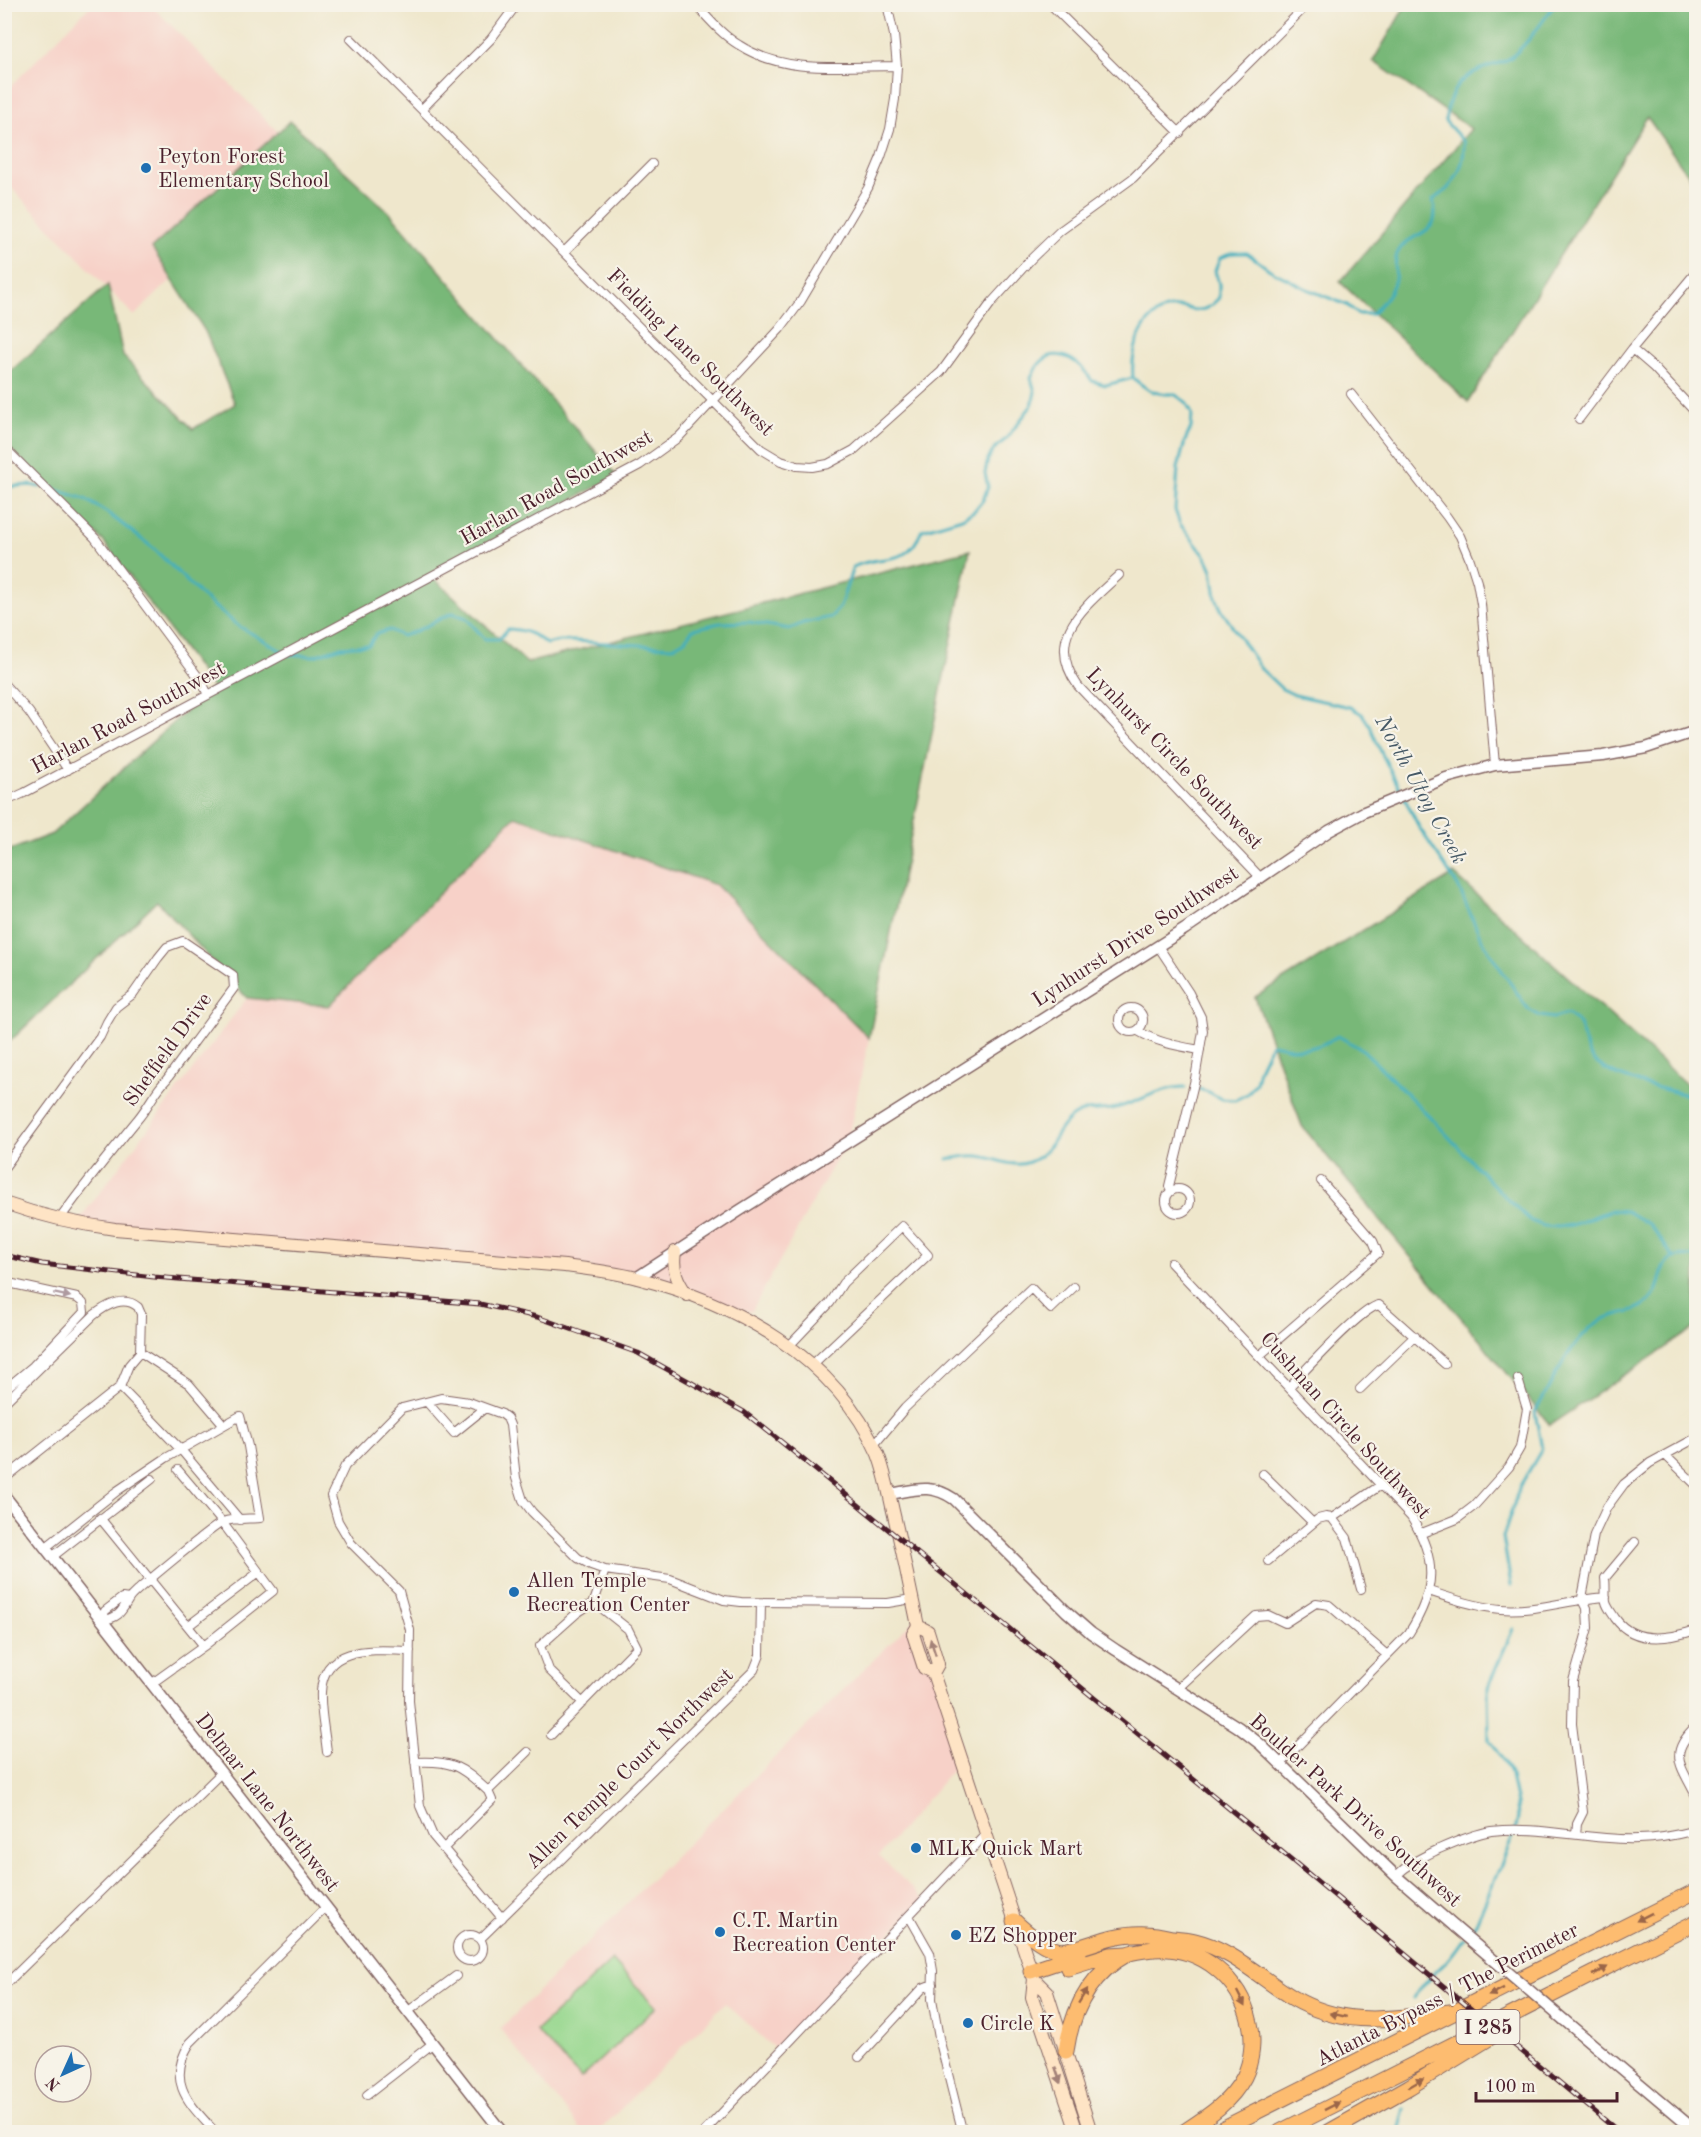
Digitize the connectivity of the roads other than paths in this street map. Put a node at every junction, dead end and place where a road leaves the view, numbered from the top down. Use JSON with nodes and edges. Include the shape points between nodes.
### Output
{"nodes":[{"id":1,"x":517,"y":4,"type":"edge"},
{"id":2,"x":695,"y":4,"type":"edge"},
{"id":3,"x":887,"y":4,"type":"edge"},
{"id":4,"x":1308,"y":4,"type":"edge"},
{"id":5,"x":1054,"y":6,"type":"edge"},
{"id":6,"x":351,"y":39,"type":"dead end"},
{"id":7,"x":897,"y":66,"type":"junction"},
{"id":8,"x":422,"y":109,"type":"junction"},
{"id":9,"x":1180,"y":133,"type":"junction"},
{"id":10,"x":652,"y":164,"type":"dead end"},
{"id":11,"x":564,"y":252,"type":"junction"},
{"id":12,"x":1696,"y":272,"type":"edge"},
{"id":13,"x":1632,"y":349,"type":"junction"},
{"id":14,"x":1351,"y":394,"type":"dead end"},
{"id":15,"x":714,"y":402,"type":"junction"},
{"id":16,"x":1696,"y":413,"type":"edge"},
{"id":17,"x":1579,"y":418,"type":"dead end"},
{"id":18,"x":4,"y":447,"type":"edge"},
{"id":19,"x":1119,"y":575,"type":"dead end"},
{"id":20,"x":4,"y":684,"type":"edge"},
{"id":21,"x":208,"y":695,"type":"junction"},
{"id":22,"x":1696,"y":731,"type":"edge"},
{"id":23,"x":1495,"y":765,"type":"junction"},
{"id":24,"x":68,"y":770,"type":"junction"},
{"id":25,"x":4,"y":802,"type":"edge"},
{"id":26,"x":1261,"y":878,"type":"junction"},
{"id":27,"x":1158,"y":946,"type":"junction"},
{"id":28,"x":1138,"y":1031,"type":"dead end"},
{"id":29,"x":1200,"y":1050,"type":"junction"},
{"id":30,"x":4,"y":1168,"type":"edge"},
{"id":31,"x":1321,"y":1181,"type":"dead end"},
{"id":32,"x":1171,"y":1190,"type":"dead end"},
{"id":33,"x":4,"y":1203,"type":"edge"},
{"id":34,"x":59,"y":1220,"type":"junction"},
{"id":35,"x":675,"y":1252,"type":"junction"},
{"id":36,"x":1171,"y":1263,"type":"dead end"},
{"id":37,"x":636,"y":1278,"type":"junction"},
{"id":38,"x":4,"y":1282,"type":"edge"},
{"id":39,"x":1074,"y":1287,"type":"dead end"},
{"id":40,"x":687,"y":1294,"type":"junction"},
{"id":41,"x":1414,"y":1336,"type":"junction"},
{"id":42,"x":789,"y":1346,"type":"junction"},
{"id":43,"x":140,"y":1352,"type":"junction"},
{"id":44,"x":1259,"y":1356,"type":"junction"},
{"id":45,"x":1445,"y":1364,"type":"dead end"},
{"id":46,"x":812,"y":1365,"type":"junction"},
{"id":47,"x":1518,"y":1379,"type":"dead end"},
{"id":48,"x":120,"y":1387,"type":"junction"},
{"id":49,"x":1288,"y":1387,"type":"junction"},
{"id":50,"x":1360,"y":1389,"type":"dead end"},
{"id":51,"x":4,"y":1390,"type":"edge"},
{"id":52,"x":4,"y":1402,"type":"edge"},
{"id":53,"x":427,"y":1402,"type":"junction"},
{"id":54,"x":485,"y":1408,"type":"junction"},
{"id":55,"x":224,"y":1425,"type":"junction"},
{"id":56,"x":1696,"y":1438,"type":"edge"},
{"id":57,"x":873,"y":1446,"type":"junction"},
{"id":58,"x":182,"y":1450,"type":"junction"},
{"id":59,"x":1665,"y":1455,"type":"junction"},
{"id":60,"x":178,"y":1470,"type":"dead end"},
{"id":61,"x":1263,"y":1474,"type":"dead end"},
{"id":62,"x":4,"y":1479,"type":"edge"},
{"id":63,"x":152,"y":1479,"type":"dead end"},
{"id":64,"x":1381,"y":1485,"type":"junction"},
{"id":65,"x":1696,"y":1485,"type":"edge"},
{"id":66,"x":889,"y":1494,"type":"junction"},
{"id":67,"x":4,"y":1495,"type":"edge"},
{"id":68,"x":100,"y":1518,"type":"junction"},
{"id":69,"x":1332,"y":1518,"type":"junction"},
{"id":70,"x":240,"y":1520,"type":"junction"},
{"id":71,"x":222,"y":1522,"type":"junction"},
{"id":72,"x":1313,"y":1523,"type":"junction"},
{"id":73,"x":1422,"y":1533,"type":"junction"},
{"id":74,"x":1635,"y":1542,"type":"dead end"},
{"id":75,"x":49,"y":1553,"type":"junction"},
{"id":76,"x":1268,"y":1561,"type":"dead end"},
{"id":77,"x":605,"y":1570,"type":"junction"},
{"id":78,"x":259,"y":1572,"type":"junction"},
{"id":79,"x":151,"y":1580,"type":"junction"},
{"id":80,"x":1361,"y":1589,"type":"dead end"},
{"id":81,"x":1429,"y":1592,"type":"junction"},
{"id":82,"x":1606,"y":1597,"type":"junction"},
{"id":83,"x":1582,"y":1598,"type":"junction"},
{"id":84,"x":912,"y":1599,"type":"junction"},
{"id":85,"x":594,"y":1602,"type":"junction"},
{"id":86,"x":761,"y":1603,"type":"junction"},
{"id":87,"x":102,"y":1620,"type":"junction"},
{"id":88,"x":188,"y":1626,"type":"junction"},
{"id":89,"x":1696,"y":1630,"type":"edge"},
{"id":90,"x":204,"y":1646,"type":"junction"},
{"id":91,"x":410,"y":1651,"type":"junction"},
{"id":92,"x":1387,"y":1655,"type":"junction"},
{"id":93,"x":151,"y":1684,"type":"junction"},
{"id":94,"x":1177,"y":1689,"type":"junction"},
{"id":95,"x":583,"y":1702,"type":"junction"},
{"id":96,"x":1696,"y":1727,"type":"edge"},
{"id":97,"x":551,"y":1735,"type":"dead end"},
{"id":98,"x":327,"y":1752,"type":"dead end"},
{"id":99,"x":528,"y":1752,"type":"dead end"},
{"id":100,"x":415,"y":1762,"type":"junction"},
{"id":101,"x":1281,"y":1763,"type":"junction"},
{"id":102,"x":221,"y":1773,"type":"junction"},
{"id":103,"x":488,"y":1791,"type":"junction"},
{"id":104,"x":1696,"y":1796,"type":"edge"},
{"id":105,"x":1696,"y":1830,"type":"edge"},
{"id":106,"x":986,"y":1834,"type":"junction"},
{"id":107,"x":1576,"y":1834,"type":"junction"},
{"id":108,"x":443,"y":1849,"type":"junction"},
{"id":109,"x":1396,"y":1876,"type":"junction"},
{"id":110,"x":1696,"y":1891,"type":"edge"},
{"id":111,"x":326,"y":1907,"type":"junction"},
{"id":112,"x":909,"y":1916,"type":"junction"},
{"id":113,"x":502,"y":1918,"type":"junction"},
{"id":114,"x":1014,"y":1921,"type":"junction"},
{"id":115,"x":1696,"y":1922,"type":"edge"},
{"id":116,"x":1174,"y":1938,"type":"junction"},
{"id":117,"x":480,"y":1939,"type":"dead end"},
{"id":118,"x":1128,"y":1954,"type":"junction"},
{"id":119,"x":1032,"y":1975,"type":"junction"},
{"id":120,"x":456,"y":1976,"type":"dead end"},
{"id":121,"x":933,"y":1984,"type":"junction"},
{"id":122,"x":4,"y":1986,"type":"edge"},
{"id":123,"x":1571,"y":1986,"type":"junction"},
{"id":124,"x":1459,"y":2011,"type":"junction"},
{"id":125,"x":407,"y":2012,"type":"junction"},
{"id":126,"x":432,"y":2043,"type":"junction"},
{"id":127,"x":1066,"y":2051,"type":"junction"},
{"id":128,"x":859,"y":2057,"type":"dead end"},
{"id":129,"x":368,"y":2095,"type":"dead end"},
{"id":130,"x":1696,"y":2131,"type":"edge"},
{"id":131,"x":215,"y":2133,"type":"edge"},
{"id":132,"x":502,"y":2133,"type":"edge"},
{"id":133,"x":704,"y":2133,"type":"edge"},
{"id":134,"x":969,"y":2133,"type":"edge"},
{"id":135,"x":1077,"y":2133,"type":"edge"},
{"id":136,"x":1091,"y":2133,"type":"edge"},
{"id":137,"x":1184,"y":2133,"type":"edge"},
{"id":138,"x":1215,"y":2133,"type":"edge"},
{"id":139,"x":1280,"y":2133,"type":"edge"},
{"id":140,"x":1329,"y":2133,"type":"edge"}],
"edges":[{"from":1,"to":8,"type":"street","via":[[491,39]]},
{"from":2,"to":7,"type":"street","via":[[738,45],[775,62],[798,66]]},
{"from":3,"to":7,"type":"street","name":"Harlan Road Southwest"},
{"from":4,"to":9,"type":"street","name":"Fielding Lane Southwest"},
{"from":5,"to":9,"type":"street"},
{"from":6,"to":8,"type":"street","name":"Fielding Lane Southwest"},
{"from":7,"to":15,"type":"street","name":"Harlan Road Southwest","via":[[890,129],[868,189],[801,301]]},
{"from":8,"to":11,"type":"street","name":"Fielding Lane Southwest"},
{"from":9,"to":15,"type":"street","name":"Fielding Lane Southwest","via":[[1133,178],[1060,231],[1032,258],[992,302],[941,372],[844,457],[812,467],[780,461],[761,449]]},
{"from":10,"to":11,"type":"street"},
{"from":11,"to":15,"type":"street","name":"Fielding Lane Southwest"},
{"from":12,"to":13,"type":"street"},
{"from":13,"to":16,"type":"street"},
{"from":13,"to":17,"type":"street"},
{"from":14,"to":23,"type":"street","via":[[1448,517],[1470,560],[1481,604]]},
{"from":15,"to":21,"type":"street","name":"Harlan Road Southwest","via":[[679,437],[640,465]]},
{"from":18,"to":21,"type":"street","via":[[95,538]]},
{"from":19,"to":26,"type":"street","name":"Lynhurst Circle Southwest","via":[[1068,630],[1064,653],[1071,675]]},
{"from":20,"to":24,"type":"street","via":[[29,712]]},
{"from":21,"to":24,"type":"street","name":"Harlan Road Southwest"},
{"from":22,"to":23,"type":"street","name":"Lynhurst Drive Southwest","via":[[1646,748],[1603,756]]},
{"from":23,"to":26,"type":"street","name":"Lynhurst Drive Southwest","via":[[1446,778],[1364,812]]},
{"from":24,"to":25,"type":"street","name":"Harlan Road Southwest"},
{"from":26,"to":27,"type":"street","name":"Lynhurst Drive Southwest"},
{"from":27,"to":29,"type":"street","via":[[1201,1017]]},
{"from":27,"to":35,"type":"street","name":"Lynhurst Drive Southwest"},
{"from":28,"to":29,"type":"street","via":[[1165,1044]]},
{"from":29,"to":32,"type":"street"},
{"from":30,"to":34,"type":"street","name":"Sheffield Drive","via":[[95,1044],[116,1008],[133,994],[167,947],[183,941],[232,975],[234,988]]},
{"from":31,"to":44,"type":"street","via":[[1373,1241],[1378,1253]]},
{"from":33,"to":34,"type":"main road"},
{"from":34,"to":37,"type":"main road","via":[[115,1229],[565,1266]]},
{"from":35,"to":37,"type":"street","name":"Lynhurst Drive Southwest"},
{"from":35,"to":40,"type":"main road","via":[[676,1277]]},
{"from":36,"to":44,"type":"street","name":"Cushman Circle Southwest"},
{"from":37,"to":40,"type":"main road"},
{"from":38,"to":51,"type":"street","one_way":true,"via":[[77,1298],[83,1303],[84,1312],[33,1366]]},
{"from":39,"to":57,"type":"street","via":[[1051,1309],[1031,1288],[905,1408]]},
{"from":40,"to":42,"type":"main road","via":[[749,1320]]},
{"from":41,"to":45,"type":"street"},
{"from":41,"to":49,"type":"street","via":[[1379,1305],[1373,1306]]},
{"from":41,"to":50,"type":"street"},
{"from":42,"to":46,"type":"main road"},
{"from":42,"to":46,"type":"street","via":[[830,1303],[843,1283],[902,1226],[928,1255]]},
{"from":43,"to":48,"type":"street","via":[[129,1365]]},
{"from":43,"to":52,"type":"street","via":[[138,1307],[127,1301],[117,1302],[94,1315]]},
{"from":43,"to":55,"type":"street","via":[[189,1384]]},
{"from":44,"to":49,"type":"street","name":"Cushman Circle Southwest"},
{"from":46,"to":57,"type":"main road","via":[[843,1397]]},
{"from":47,"to":73,"type":"street","via":[[1527,1409],[1520,1448],[1509,1467],[1457,1519]]},
{"from":48,"to":58,"type":"street"},
{"from":48,"to":62,"type":"street"},
{"from":49,"to":64,"type":"street","name":"Cushman Circle Southwest"},
{"from":53,"to":54,"type":"street","via":[[441,1398]]},
{"from":53,"to":54,"type":"street","via":[[454,1434]]},
{"from":53,"to":91,"type":"street","via":[[402,1408],[345,1466],[332,1497],[351,1543],[399,1591],[410,1630]]},
{"from":54,"to":77,"type":"street","via":[[502,1414],[510,1425],[516,1478],[523,1500],[534,1515],[578,1558]]},
{"from":55,"to":58,"type":"street"},
{"from":55,"to":70,"type":"street","via":[[240,1416],[258,1497],[260,1518]]},
{"from":56,"to":59,"type":"street"},
{"from":57,"to":66,"type":"main road"},
{"from":58,"to":70,"type":"street"},
{"from":58,"to":75,"type":"street","via":[[117,1491]]},
{"from":59,"to":65,"type":"street"},
{"from":59,"to":83,"type":"street","via":[[1624,1484],[1607,1507],[1594,1534]]},
{"from":60,"to":71,"type":"street"},
{"from":61,"to":72,"type":"street"},
{"from":63,"to":68,"type":"street"},
{"from":64,"to":69,"type":"street"},
{"from":64,"to":73,"type":"street","name":"Cushman Circle Southwest"},
{"from":66,"to":84,"type":"main road"},
{"from":66,"to":94,"type":"street","name":"Boulder Park Drive Southwest","via":[[931,1488],[944,1492],[1091,1633]]},
{"from":67,"to":75,"type":"street","name":"Delmar Lane Northwest"},
{"from":68,"to":75,"type":"street"},
{"from":68,"to":79,"type":"street"},
{"from":69,"to":72,"type":"street"},
{"from":69,"to":80,"type":"street","via":[[1347,1538]]},
{"from":70,"to":71,"type":"street"},
{"from":71,"to":78,"type":"street"},
{"from":71,"to":79,"type":"street"},
{"from":72,"to":76,"type":"street"},
{"from":73,"to":81,"type":"street","name":"Cushman Circle Southwest","via":[[1431,1571]]},
{"from":74,"to":82,"type":"street","via":[[1605,1578]]},
{"from":75,"to":87,"type":"street","name":"Delmar Lane Northwest"},
{"from":77,"to":85,"type":"street"},
{"from":77,"to":86,"type":"street","via":[[670,1579],[724,1600]]},
{"from":78,"to":88,"type":"street"},
{"from":78,"to":90,"type":"street","via":[[273,1591]]},
{"from":79,"to":87,"type":"street","via":[[129,1599],[122,1598],[105,1611]]},
{"from":79,"to":88,"type":"street"},
{"from":81,"to":83,"type":"street","via":[[1502,1609]]},
{"from":81,"to":92,"type":"street","name":"Cushman Circle Southwest","via":[[1409,1633]]},
{"from":82,"to":83,"type":"street"},
{"from":82,"to":89,"type":"street","via":[[1606,1604],[1619,1623],[1635,1634],[1665,1638]]},
{"from":83,"to":107,"type":"street","via":[[1588,1628],[1573,1681],[1572,1724],[1583,1812]]},
{"from":84,"to":86,"type":"street","via":[[888,1603]]},
{"from":84,"to":106,"type":"main road","via":[[918,1626],[913,1634],[924,1668],[933,1673]]},
{"from":85,"to":95,"type":"street","via":[[628,1629],[637,1647]]},
{"from":85,"to":95,"type":"street","via":[[540,1646],[549,1670]]},
{"from":86,"to":113,"type":"street","name":"Allen Temple Court Northwest","via":[[760,1655],[754,1670]]},
{"from":87,"to":93,"type":"street","name":"Delmar Lane Northwest"},
{"from":88,"to":90,"type":"street"},
{"from":90,"to":93,"type":"street"},
{"from":91,"to":98,"type":"street","via":[[346,1654],[333,1662],[324,1674],[321,1693]]},
{"from":91,"to":100,"type":"street","via":[[409,1701]]},
{"from":92,"to":94,"type":"street","via":[[1329,1605],[1316,1603],[1285,1623],[1268,1615],[1256,1617]]},
{"from":92,"to":101,"type":"street","name":"Cushman Circle Southwest"},
{"from":93,"to":102,"type":"street","name":"Delmar Lane Northwest"},
{"from":94,"to":101,"type":"street","name":"Boulder Park Drive Southwest","via":[[1238,1727]]},
{"from":95,"to":97,"type":"street"},
{"from":96,"to":104,"type":"street","via":[[1679,1747],[1678,1756]]},
{"from":99,"to":103,"type":"street"},
{"from":100,"to":103,"type":"street","via":[[453,1764]]},
{"from":100,"to":108,"type":"street","via":[[420,1806]]},
{"from":101,"to":109,"type":"street","name":"Boulder Park Drive Southwest"},
{"from":102,"to":111,"type":"street","name":"Delmar Lane Northwest"},
{"from":102,"to":122,"type":"street"},
{"from":103,"to":108,"type":"street","via":[[492,1800]]},
{"from":105,"to":107,"type":"street","via":[[1637,1839]]},
{"from":106,"to":112,"type":"street"},
{"from":106,"to":114,"type":"main road"},
{"from":107,"to":109,"type":"street","via":[[1535,1829],[1489,1832],[1417,1859]]},
{"from":108,"to":113,"type":"street"},
{"from":109,"to":130,"type":"street","name":"Boulder Park Drive Southwest","bridge":true},
{"from":110,"to":124,"type":"highway","name":"Atlanta Bypass / The Perimeter","number":"I 285","one_way":true},
{"from":111,"to":125,"type":"street","name":"Delmar Lane Northwest"},
{"from":111,"to":131,"type":"street","via":[[183,2053],[180,2086]]},
{"from":112,"to":121,"type":"street","via":[[930,1953]]},
{"from":112,"to":133,"type":"street"},
{"from":113,"to":117,"type":"street","name":"Allen Temple Court Northwest"},
{"from":114,"to":116,"type":"highway","via":[[1035,1940],[1060,1951],[1134,1933]]},
{"from":114,"to":119,"type":"main road"},
{"from":123,"to":115,"type":"highway","number":"I 285","one_way":true},
{"from":116,"to":119,"type":"highway","via":[[1100,1948]]},
{"from":124,"to":116,"type":"highway","one_way":true,"via":[[1376,2020],[1333,2014],[1294,1998],[1223,1950]]},
{"from":118,"to":119,"type":"highway"},
{"from":127,"to":118,"type":"highway","one_way":true,"via":[[1072,2018],[1084,1993],[1103,1972]]},
{"from":118,"to":137,"type":"highway","one_way":true,"via":[[1163,1949],[1203,1959],[1226,1977],[1248,2015],[1252,2041],[1244,2078],[1224,2104]]},
{"from":119,"to":127,"type":"main road","via":[[1047,1992]]},
{"from":119,"to":135,"type":"main road","one_way":true,"via":[[1032,1996]]},
{"from":120,"to":125,"type":"street"},
{"from":121,"to":128,"type":"street","via":[[923,1988]]},
{"from":121,"to":134,"type":"street","via":[[939,2038],[961,2126]]},
{"from":139,"to":123,"type":"highway","number":"I 285","one_way":true},
{"from":140,"to":123,"type":"highway","one_way":true,"via":[[1465,2054]]},
{"from":124,"to":138,"type":"highway","name":"Atlanta Bypass / The Perimeter","number":"I 285"},
{"from":125,"to":126,"type":"street","name":"Delmar Lane Northwest"},
{"from":126,"to":129,"type":"street"},
{"from":126,"to":132,"type":"street","name":"Delmar Lane Northwest"},
{"from":127,"to":136,"type":"main road"}]}
